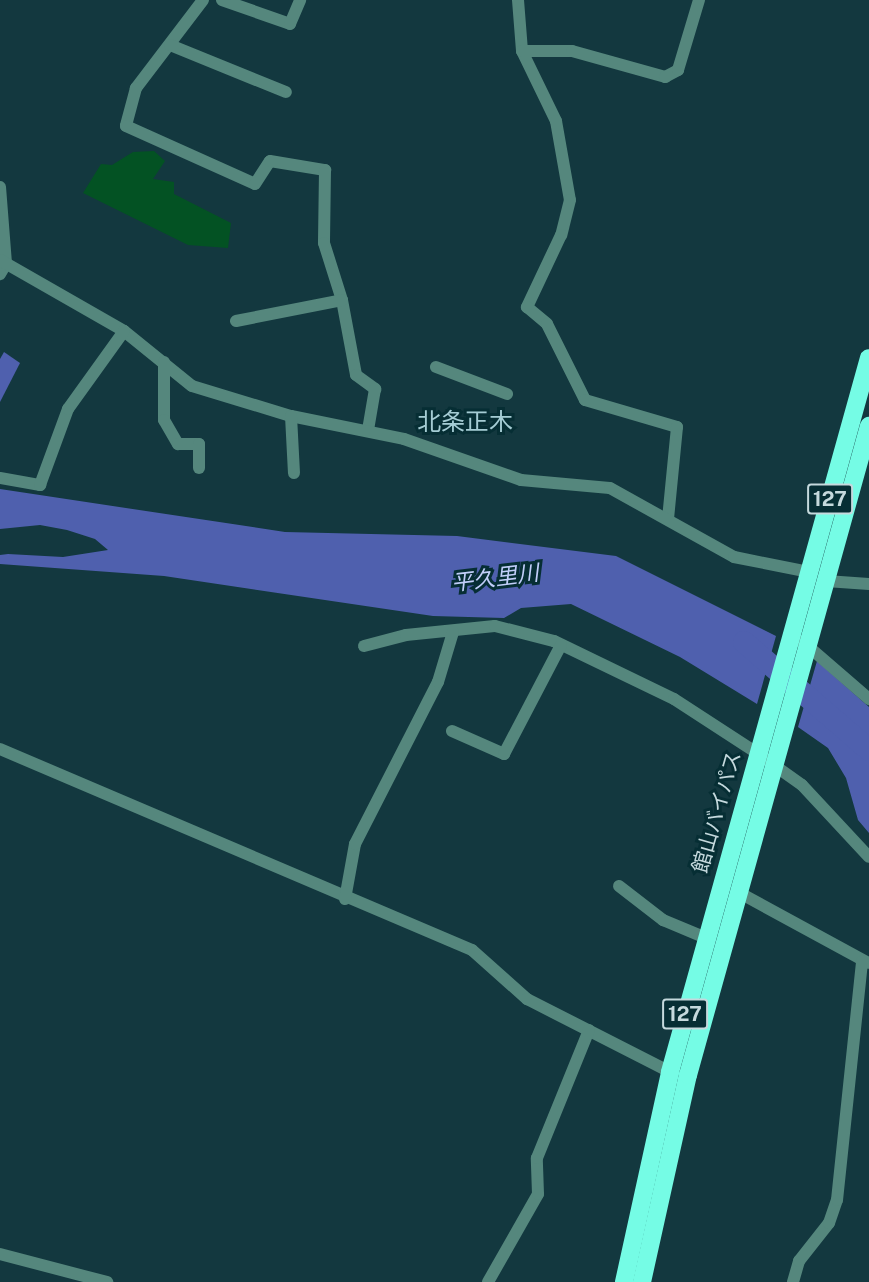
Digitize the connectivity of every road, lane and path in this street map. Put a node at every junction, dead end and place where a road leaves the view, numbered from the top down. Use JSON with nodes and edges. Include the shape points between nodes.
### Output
{"nodes":[{"id":1,"x":203,"y":0,"type":"edge"},
{"id":2,"x":222,"y":0,"type":"edge"},
{"id":3,"x":300,"y":0,"type":"edge"},
{"id":4,"x":519,"y":0,"type":"edge"},
{"id":5,"x":699,"y":0,"type":"edge"},
{"id":6,"x":170,"y":45,"type":"junction"},
{"id":7,"x":522,"y":51,"type":"junction"},
{"id":8,"x":286,"y":92,"type":"dead end"},
{"id":9,"x":0,"y":187,"type":"edge"},
{"id":10,"x":2,"y":266,"type":"edge"},
{"id":11,"x":342,"y":300,"type":"junction"},
{"id":12,"x":236,"y":321,"type":"dead end"},
{"id":13,"x":124,"y":331,"type":"junction"},
{"id":14,"x":869,"y":358,"type":"edge"},
{"id":15,"x":164,"y":362,"type":"junction"},
{"id":16,"x":436,"y":367,"type":"dead end"},
{"id":17,"x":507,"y":393,"type":"dead end"},
{"id":18,"x":291,"y":416,"type":"junction"},
{"id":19,"x":869,"y":426,"type":"edge"},
{"id":20,"x":368,"y":430,"type":"junction"},
{"id":21,"x":199,"y":468,"type":"dead end"},
{"id":22,"x":294,"y":473,"type":"dead end"},
{"id":23,"x":0,"y":478,"type":"edge"},
{"id":24,"x":668,"y":518,"type":"junction"},
{"id":25,"x":809,"y":572,"type":"junction"},
{"id":26,"x":826,"y":581,"type":"junction"},
{"id":27,"x":869,"y":584,"type":"edge"},
{"id":28,"x":453,"y":632,"type":"junction"},
{"id":29,"x":791,"y":637,"type":"junction"},
{"id":30,"x":561,"y":645,"type":"junction"},
{"id":31,"x":364,"y":646,"type":"dead end"},
{"id":32,"x":807,"y":647,"type":"junction"},
{"id":33,"x":869,"y":699,"type":"edge"},
{"id":34,"x":452,"y":731,"type":"dead end"},
{"id":35,"x":0,"y":749,"type":"edge"},
{"id":36,"x":758,"y":751,"type":"junction"},
{"id":37,"x":775,"y":763,"type":"junction"},
{"id":38,"x":869,"y":857,"type":"edge"},
{"id":39,"x":620,"y":886,"type":"dead end"},
{"id":40,"x":738,"y":892,"type":"junction"},
{"id":41,"x":345,"y":899,"type":"junction"},
{"id":42,"x":706,"y":938,"type":"junction"},
{"id":43,"x":866,"y":962,"type":"edge"},
{"id":44,"x":588,"y":1030,"type":"junction"},
{"id":45,"x":670,"y":1072,"type":"junction"},
{"id":46,"x":0,"y":1254,"type":"edge"},
{"id":47,"x":107,"y":1282,"type":"edge"},
{"id":48,"x":488,"y":1282,"type":"edge"},
{"id":49,"x":624,"y":1282,"type":"edge"},
{"id":50,"x":642,"y":1282,"type":"edge"},
{"id":51,"x":794,"y":1282,"type":"edge"}],
"edges":[{"from":1,"to":6,"type":"street"},
{"from":2,"to":3,"type":"street","via":[[290,24]]},
{"from":4,"to":7,"type":"street"},
{"from":5,"to":7,"type":"street","via":[[678,70],[665,77],[572,51]]},
{"from":6,"to":8,"type":"street"},
{"from":6,"to":11,"type":"street","via":[[136,88],[126,126],[255,184],[270,161],[325,170],[324,243]]},
{"from":7,"to":24,"type":"street","via":[[556,121],[570,200],[558,241],[527,307],[547,324],[585,400],[672,421],[677,427]]},
{"from":9,"to":10,"type":"street"},
{"from":10,"to":13,"type":"street"},
{"from":11,"to":12,"type":"street"},
{"from":11,"to":20,"type":"street","via":[[356,375],[375,389]]},
{"from":13,"to":15,"type":"street"},
{"from":13,"to":23,"type":"street","via":[[68,409],[40,484]]},
{"from":14,"to":25,"type":"highway","name":"館山バイパス","number":"127"},
{"from":15,"to":18,"type":"street","via":[[192,386]]},
{"from":15,"to":21,"type":"street","via":[[164,420],[178,444],[199,444]]},
{"from":16,"to":17,"type":"street"},
{"from":18,"to":20,"type":"street"},
{"from":18,"to":22,"type":"street"},
{"from":19,"to":26,"type":"highway","name":"館山バイパス","number":"127"},
{"from":20,"to":24,"type":"street","via":[[521,480],[610,488]]},
{"from":24,"to":25,"type":"street","via":[[734,557]]},
{"from":25,"to":29,"type":"highway","name":"館山バイパス","number":"127"},
{"from":26,"to":27,"type":"street"},
{"from":26,"to":32,"type":"highway","name":"館山バイパス","number":"127"},
{"from":28,"to":30,"type":"street","via":[[495,626]]},
{"from":28,"to":31,"type":"street"},
{"from":28,"to":41,"type":"street","via":[[438,682],[355,844]]},
{"from":29,"to":32,"type":"street"},
{"from":29,"to":36,"type":"highway","name":"館山バイパス","number":"127"},
{"from":30,"to":34,"type":"street","via":[[504,754]]},
{"from":30,"to":36,"type":"street","via":[[674,699]]},
{"from":32,"to":33,"type":"street"},
{"from":32,"to":37,"type":"highway","name":"館山バイパス","number":"127"},
{"from":35,"to":41,"type":"street"},
{"from":36,"to":37,"type":"street"},
{"from":36,"to":42,"type":"highway","name":"館山バイパス","number":"127"},
{"from":37,"to":38,"type":"street","via":[[802,785]]},
{"from":37,"to":40,"type":"highway","name":"館山バイパス","number":"127"},
{"from":39,"to":42,"type":"street","via":[[663,920]]},
{"from":40,"to":43,"type":"street"},
{"from":40,"to":50,"type":"highway","name":"館山バイパス","number":"127","via":[[688,1075]]},
{"from":41,"to":44,"type":"street","via":[[472,950],[527,999]]},
{"from":42,"to":45,"type":"highway","name":"館山バイパス","number":"127"},
{"from":43,"to":51,"type":"street","via":[[837,1200],[830,1223],[799,1261]]},
{"from":44,"to":45,"type":"street"},
{"from":44,"to":48,"type":"street","via":[[537,1158],[538,1194]]},
{"from":45,"to":49,"type":"highway","name":"館山バイパス","number":"127"},
{"from":46,"to":47,"type":"street"}]}
